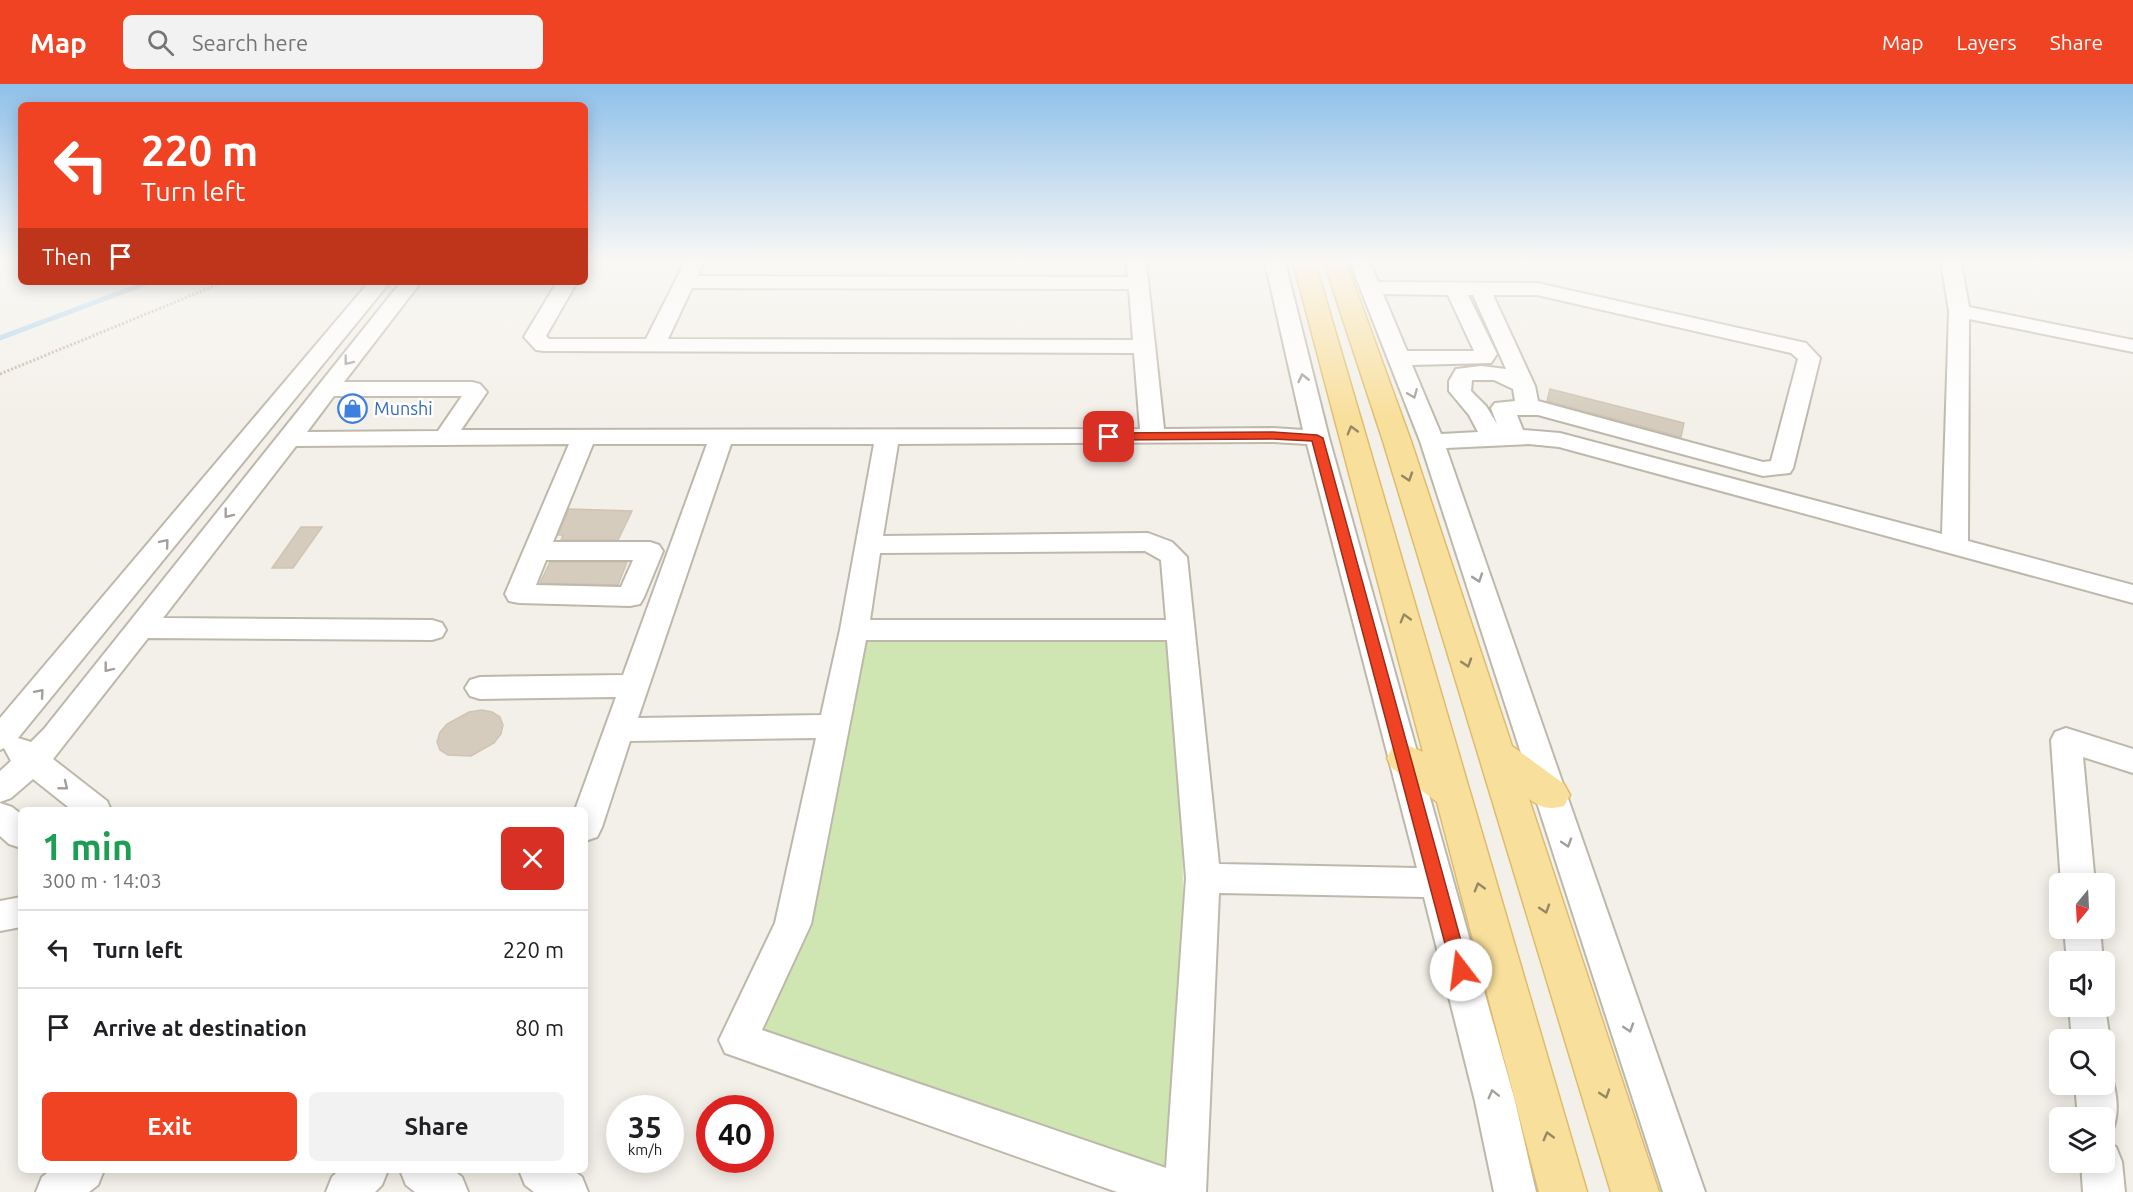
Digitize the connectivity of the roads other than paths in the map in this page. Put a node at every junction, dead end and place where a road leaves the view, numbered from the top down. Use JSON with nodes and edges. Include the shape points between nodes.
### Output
{"nodes":[{"id":1,"x":354,"y":314,"type":"edge"},
{"id":2,"x":386,"y":314,"type":"edge"},
{"id":3,"x":549,"y":314,"type":"edge"},
{"id":4,"x":670,"y":314,"type":"edge"},
{"id":5,"x":1141,"y":314,"type":"edge"},
{"id":6,"x":1287,"y":314,"type":"edge"},
{"id":7,"x":1319,"y":314,"type":"edge"},
{"id":8,"x":1353,"y":314,"type":"edge"},
{"id":9,"x":1381,"y":314,"type":"edge"},
{"id":10,"x":1467,"y":314,"type":"edge"},
{"id":11,"x":1491,"y":314,"type":"edge"},
{"id":12,"x":1650,"y":314,"type":"edge"},
{"id":13,"x":1959,"y":314,"type":"edge"},
{"id":14,"x":1972,"y":314,"type":"edge"},
{"id":15,"x":654,"y":345,"type":"junction"},
{"id":16,"x":1144,"y":346,"type":"junction"},
{"id":17,"x":2133,"y":346,"type":"edge"},
{"id":18,"x":1399,"y":358,"type":"junction"},
{"id":19,"x":326,"y":390,"type":"junction"},
{"id":20,"x":1525,"y":397,"type":"junction"},
{"id":21,"x":584,"y":436,"type":"junction"},
{"id":22,"x":722,"y":436,"type":"junction"},
{"id":23,"x":1154,"y":436,"type":"junction"},
{"id":24,"x":445,"y":437,"type":"junction"},
{"id":25,"x":1503,"y":437,"type":"junction"},
{"id":26,"x":887,"y":438,"type":"junction"},
{"id":27,"x":1317,"y":438,"type":"junction"},
{"id":28,"x":286,"y":439,"type":"junction"},
{"id":29,"x":1432,"y":441,"type":"junction"},
{"id":30,"x":869,"y":545,"type":"junction"},
{"id":31,"x":1955,"y":546,"type":"junction"},
{"id":32,"x":537,"y":551,"type":"dead end"},
{"id":33,"x":2133,"y":594,"type":"edge"},
{"id":34,"x":139,"y":628,"type":"junction"},
{"id":35,"x":432,"y":630,"type":"dead end"},
{"id":36,"x":854,"y":630,"type":"junction"},
{"id":37,"x":1181,"y":630,"type":"junction"},
{"id":38,"x":636,"y":686,"type":"junction"},
{"id":39,"x":480,"y":688,"type":"dead end"},
{"id":40,"x":832,"y":726,"type":"junction"},
{"id":41,"x":620,"y":730,"type":"junction"},
{"id":42,"x":1,"y":737,"type":"edge"},
{"id":43,"x":1496,"y":754,"type":"junction"},
{"id":44,"x":1405,"y":758,"type":"junction"},
{"id":45,"x":2133,"y":760,"type":"edge"},
{"id":46,"x":33,"y":761,"type":"junction"},
{"id":47,"x":0,"y":789,"type":"edge"},
{"id":48,"x":1454,"y":795,"type":"junction"},
{"id":49,"x":1551,"y":795,"type":"junction"},
{"id":50,"x":91,"y":807,"type":"edge"},
{"id":51,"x":0,"y":816,"type":"edge"},
{"id":52,"x":588,"y":819,"type":"edge"},
{"id":53,"x":18,"y":831,"type":"edge"},
{"id":54,"x":2077,"y":873,"type":"edge"},
{"id":55,"x":1203,"y":878,"type":"junction"},
{"id":56,"x":1438,"y":883,"type":"junction"},
{"id":57,"x":18,"y":913,"type":"edge"},
{"id":58,"x":0,"y":916,"type":"edge"},
{"id":59,"x":79,"y":1173,"type":"edge"},
{"id":60,"x":364,"y":1173,"type":"edge"},
{"id":61,"x":425,"y":1173,"type":"edge"},
{"id":62,"x":544,"y":1173,"type":"edge"},
{"id":63,"x":2102,"y":1173,"type":"edge"},
{"id":64,"x":57,"y":1192,"type":"edge"},
{"id":65,"x":347,"y":1192,"type":"edge"},
{"id":66,"x":447,"y":1192,"type":"edge"},
{"id":67,"x":567,"y":1192,"type":"edge"},
{"id":68,"x":1176,"y":1192,"type":"edge"},
{"id":69,"x":1185,"y":1192,"type":"edge"},
{"id":70,"x":1515,"y":1192,"type":"edge"},
{"id":71,"x":1563,"y":1192,"type":"edge"},
{"id":72,"x":1635,"y":1192,"type":"edge"},
{"id":73,"x":1684,"y":1192,"type":"edge"},
{"id":74,"x":2104,"y":1192,"type":"edge"}],
"edges":[{"from":42,"to":1,"type":"street","one_way":true},
{"from":2,"to":19,"type":"street","one_way":true},
{"from":3,"to":15,"type":"street","via":[[535,337],[540,343]]},
{"from":4,"to":15,"type":"street"},
{"from":5,"to":16,"type":"street"},
{"from":27,"to":6,"type":"street","one_way":true},
{"from":48,"to":7,"type":"main road","one_way":true},
{"from":8,"to":43,"type":"main road","one_way":true},
{"from":9,"to":18,"type":"street"},
{"from":10,"to":18,"type":"street","via":[[1486,354],[1483,358]]},
{"from":11,"to":20,"type":"street"},
{"from":12,"to":20,"type":"street","via":[[1798,348],[1809,358],[1781,468],[1773,470],[1539,408]]},
{"from":13,"to":31,"type":"street"},
{"from":14,"to":17,"type":"street"},
{"from":15,"to":16,"type":"street"},
{"from":16,"to":23,"type":"street"},
{"from":18,"to":29,"type":"street","one_way":true},
{"from":19,"to":24,"type":"street","via":[[472,389],[476,392]]},
{"from":19,"to":28,"type":"street"},
{"from":20,"to":25,"type":"street","via":[[1503,408]]},
{"from":20,"to":25,"type":"street","via":[[1507,376],[1490,372],[1464,374],[1459,382],[1463,396]]},
{"from":21,"to":22,"type":"street"},
{"from":21,"to":24,"type":"street"},
{"from":21,"to":32,"type":"street"},
{"from":22,"to":26,"type":"street"},
{"from":22,"to":38,"type":"street"},
{"from":23,"to":26,"type":"street"},
{"from":23,"to":27,"type":"street"},
{"from":24,"to":28,"type":"street"},
{"from":25,"to":29,"type":"street"},
{"from":25,"to":31,"type":"street","via":[[1560,440]]},
{"from":26,"to":30,"type":"street"},
{"from":27,"to":44,"type":"street"},
{"from":28,"to":34,"type":"street","one_way":true},
{"from":29,"to":49,"type":"street","one_way":true},
{"from":30,"to":36,"type":"street"},
{"from":30,"to":37,"type":"street","via":[[1155,543],[1174,557]]},
{"from":31,"to":33,"type":"street"},
{"from":34,"to":35,"type":"street"},
{"from":34,"to":46,"type":"street","one_way":true},
{"from":36,"to":37,"type":"street"},
{"from":36,"to":40,"type":"street"},
{"from":37,"to":55,"type":"street"},
{"from":38,"to":39,"type":"street"},
{"from":38,"to":41,"type":"street"},
{"from":40,"to":41,"type":"street"},
{"from":40,"to":68,"type":"street","via":[[793,924],[738,1040]]},
{"from":41,"to":52,"type":"street"},
{"from":42,"to":46,"type":"street"},
{"from":43,"to":49,"type":"main road"},
{"from":43,"to":72,"type":"main road","one_way":true},
{"from":44,"to":48,"type":"main road"},
{"from":44,"to":56,"type":"street"},
{"from":45,"to":54,"type":"street","via":[[2066,740]]},
{"from":46,"to":47,"type":"street"},
{"from":46,"to":50,"type":"street","one_way":true},
{"from":71,"to":48,"type":"main road","one_way":true},
{"from":49,"to":73,"type":"street","one_way":true},
{"from":51,"to":53,"type":"street"},
{"from":55,"to":56,"type":"street"},
{"from":55,"to":69,"type":"street"},
{"from":70,"to":56,"type":"street","one_way":true},
{"from":57,"to":58,"type":"street"},
{"from":59,"to":64,"type":"street"},
{"from":60,"to":65,"type":"street"},
{"from":61,"to":66,"type":"street"},
{"from":62,"to":67,"type":"street"},
{"from":63,"to":74,"type":"street"}]}
